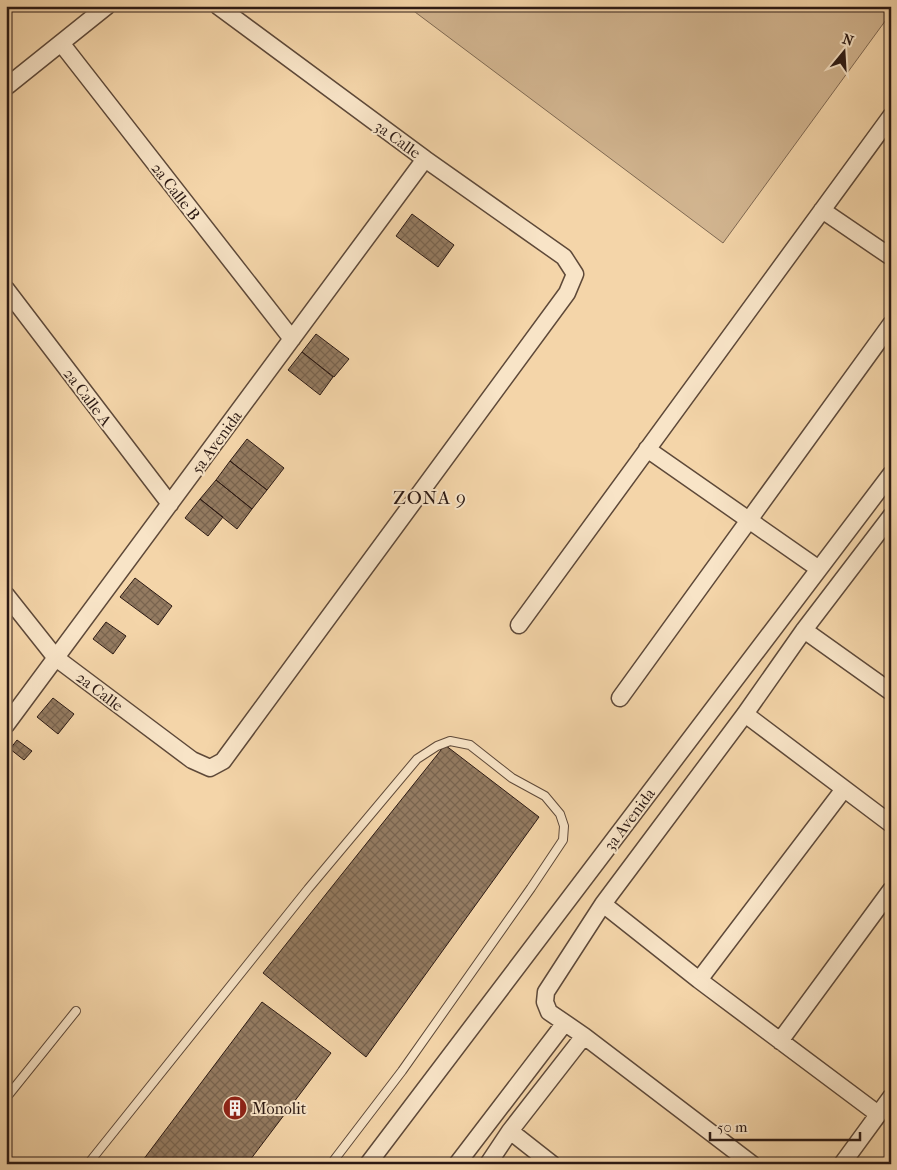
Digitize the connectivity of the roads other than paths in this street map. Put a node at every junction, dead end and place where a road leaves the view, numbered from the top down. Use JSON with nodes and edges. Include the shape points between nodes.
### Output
{"nodes":[{"id":1,"x":107,"y":6,"type":"edge"},
{"id":2,"x":218,"y":6,"type":"edge"},
{"id":3,"x":61,"y":43,"type":"junction"},
{"id":4,"x":6,"y":88,"type":"edge"},
{"id":5,"x":891,"y":116,"type":"edge"},
{"id":6,"x":425,"y":159,"type":"junction"},
{"id":7,"x":822,"y":210,"type":"junction"},
{"id":8,"x":891,"y":257,"type":"edge"},
{"id":9,"x":6,"y":289,"type":"edge"},
{"id":10,"x":891,"y":324,"type":"edge"},
{"id":11,"x":292,"y":339,"type":"junction"},
{"id":12,"x":648,"y":449,"type":"junction"},
{"id":13,"x":891,"y":474,"type":"edge"},
{"id":14,"x":170,"y":504,"type":"junction"},
{"id":15,"x":891,"y":516,"type":"edge"},
{"id":16,"x":749,"y":520,"type":"junction"},
{"id":17,"x":819,"y":569,"type":"junction"},
{"id":18,"x":6,"y":595,"type":"edge"},
{"id":19,"x":519,"y":625,"type":"dead end"},
{"id":20,"x":804,"y":630,"type":"junction"},
{"id":21,"x":56,"y":658,"type":"junction"},
{"id":22,"x":891,"y":692,"type":"edge"},
{"id":23,"x":620,"y":698,"type":"dead end"},
{"id":24,"x":745,"y":714,"type":"junction"},
{"id":25,"x":6,"y":725,"type":"edge"},
{"id":26,"x":210,"y":768,"type":"joint"},
{"id":27,"x":844,"y":789,"type":"junction"},
{"id":28,"x":891,"y":824,"type":"edge"},
{"id":29,"x":891,"y":890,"type":"edge"},
{"id":30,"x":603,"y":904,"type":"junction"},
{"id":31,"x":699,"y":980,"type":"junction"},
{"id":32,"x":76,"y":1010,"type":"dead end"},
{"id":33,"x":564,"y":1024,"type":"junction"},
{"id":34,"x":584,"y":1036,"type":"junction"},
{"id":35,"x":780,"y":1041,"type":"junction"},
{"id":36,"x":891,"y":1097,"type":"edge"},
{"id":37,"x":6,"y":1098,"type":"edge"},
{"id":38,"x":878,"y":1114,"type":"junction"},
{"id":39,"x":510,"y":1131,"type":"junction"},
{"id":40,"x":88,"y":1164,"type":"edge"},
{"id":41,"x":331,"y":1164,"type":"edge"},
{"id":42,"x":368,"y":1164,"type":"edge"},
{"id":43,"x":457,"y":1164,"type":"edge"},
{"id":44,"x":488,"y":1164,"type":"edge"},
{"id":45,"x":552,"y":1164,"type":"edge"},
{"id":46,"x":752,"y":1164,"type":"edge"},
{"id":47,"x":842,"y":1164,"type":"edge"}],
"edges":[{"from":1,"to":3,"type":"street"},
{"from":2,"to":6,"type":"street","name":"3a Calle"},
{"from":3,"to":4,"type":"street"},
{"from":3,"to":11,"type":"street","name":"2a Calle B"},
{"from":5,"to":7,"type":"street"},
{"from":6,"to":11,"type":"street","name":"5a Avenida"},
{"from":6,"to":26,"type":"street","name":"3a Calle","via":[[564,257],[575,274],[567,293],[223,761]]},
{"from":7,"to":8,"type":"street"},
{"from":7,"to":12,"type":"street"},
{"from":9,"to":14,"type":"street","name":"2a Calle A"},
{"from":10,"to":16,"type":"street"},
{"from":11,"to":14,"type":"street","name":"5a Avenida"},
{"from":12,"to":16,"type":"street"},
{"from":12,"to":19,"type":"street"},
{"from":13,"to":17,"type":"street","name":"3a Avenida"},
{"from":14,"to":21,"type":"street","name":"5a Avenida"},
{"from":15,"to":20,"type":"street"},
{"from":16,"to":17,"type":"street"},
{"from":16,"to":23,"type":"street"},
{"from":17,"to":42,"type":"street","name":"3a Avenida"},
{"from":18,"to":21,"type":"street","name":"2a Calle"},
{"from":20,"to":22,"type":"street"},
{"from":20,"to":24,"type":"street"},
{"from":21,"to":25,"type":"street","name":"5a Avenida"},
{"from":21,"to":26,"type":"street","name":"2a Calle","via":[[192,760]]},
{"from":24,"to":27,"type":"street"},
{"from":24,"to":30,"type":"street"},
{"from":27,"to":28,"type":"street"},
{"from":27,"to":31,"type":"street"},
{"from":29,"to":35,"type":"street"},
{"from":30,"to":31,"type":"street"},
{"from":30,"to":33,"type":"street","via":[[546,992],[549,1012]]},
{"from":31,"to":35,"type":"street"},
{"from":32,"to":37,"type":"lane"},
{"from":33,"to":34,"type":"street"},
{"from":33,"to":43,"type":"street"},
{"from":34,"to":39,"type":"street"},
{"from":34,"to":46,"type":"street"},
{"from":35,"to":38,"type":"street"},
{"from":36,"to":38,"type":"street"},
{"from":38,"to":47,"type":"street"},
{"from":39,"to":44,"type":"street"},
{"from":39,"to":45,"type":"street"},
{"from":40,"to":41,"type":"lane","via":[[308,889],[417,759],[450,741],[470,745],[512,778],[545,796],[560,814],[564,826],[563,840],[407,1063]]}]}
